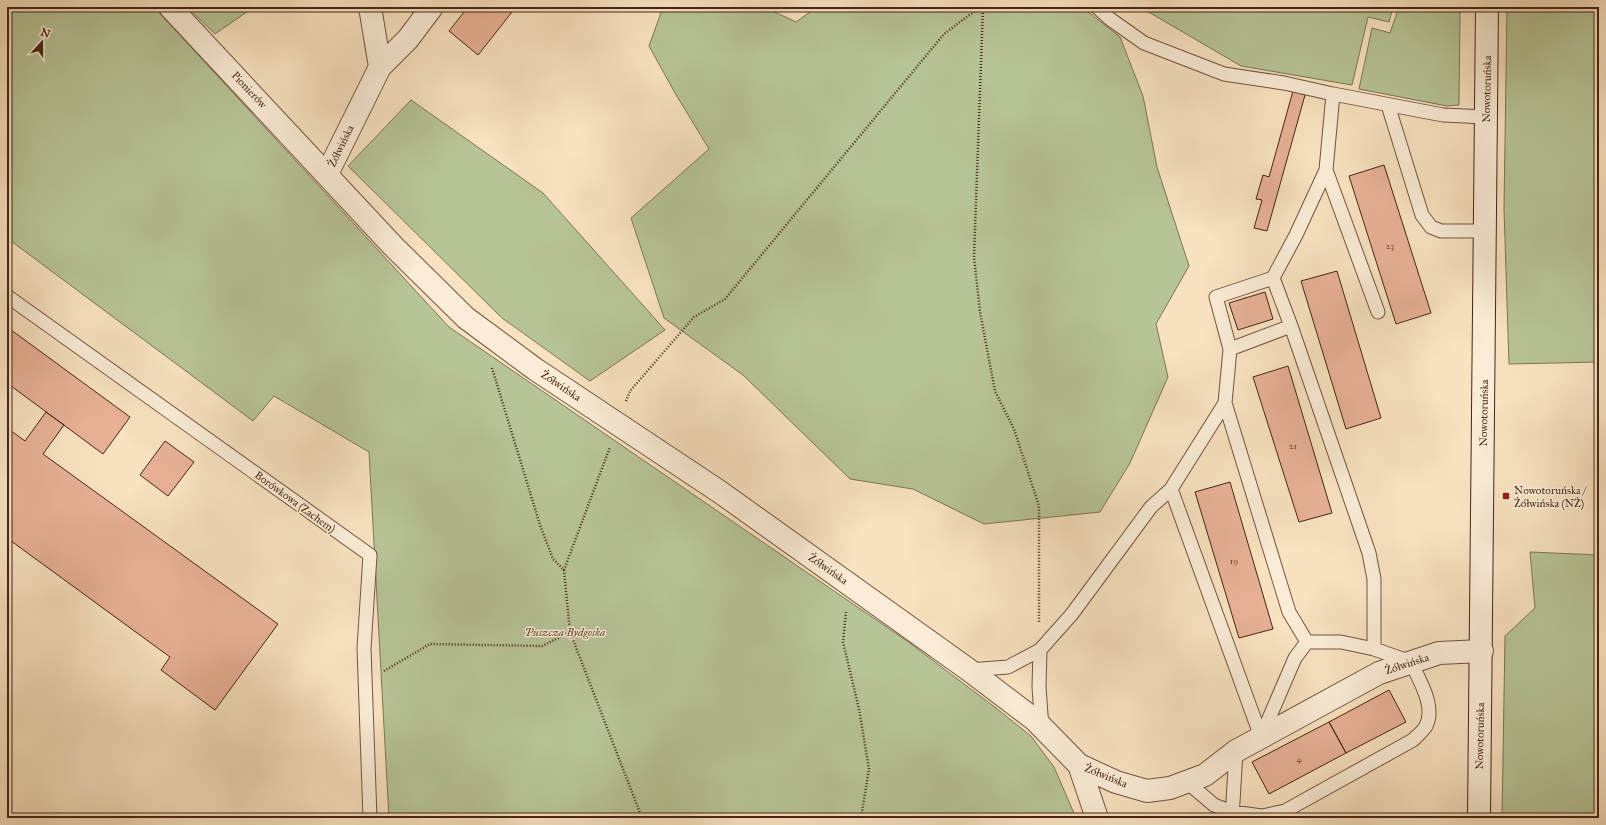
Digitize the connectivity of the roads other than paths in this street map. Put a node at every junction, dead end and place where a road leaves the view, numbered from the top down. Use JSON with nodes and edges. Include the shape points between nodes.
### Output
{"nodes":[{"id":1,"x":170,"y":7,"type":"edge"},
{"id":2,"x":370,"y":7,"type":"edge"},
{"id":3,"x":432,"y":7,"type":"edge"},
{"id":4,"x":1097,"y":7,"type":"edge"},
{"id":5,"x":1488,"y":7,"type":"edge"},
{"id":6,"x":380,"y":67,"type":"junction"},
{"id":7,"x":1333,"y":94,"type":"junction"},
{"id":8,"x":1388,"y":105,"type":"junction"},
{"id":9,"x":1486,"y":117,"type":"junction"},
{"id":10,"x":1326,"y":170,"type":"junction"},
{"id":11,"x":327,"y":174,"type":"junction"},
{"id":12,"x":1485,"y":231,"type":"junction"},
{"id":13,"x":1273,"y":278,"type":"junction"},
{"id":14,"x":7,"y":296,"type":"edge"},
{"id":15,"x":1378,"y":312,"type":"dead end"},
{"id":16,"x":1290,"y":326,"type":"junction"},
{"id":17,"x":1230,"y":349,"type":"junction"},
{"id":18,"x":1225,"y":403,"type":"junction"},
{"id":19,"x":1171,"y":489,"type":"junction"},
{"id":20,"x":1307,"y":642,"type":"junction"},
{"id":21,"x":1374,"y":649,"type":"junction"},
{"id":22,"x":1040,"y":650,"type":"junction"},
{"id":23,"x":1482,"y":651,"type":"junction"},
{"id":24,"x":1411,"y":662,"type":"junction"},
{"id":25,"x":969,"y":670,"type":"junction"},
{"id":26,"x":1042,"y":728,"type":"junction"},
{"id":27,"x":1261,"y":737,"type":"junction"},
{"id":28,"x":1236,"y":751,"type":"junction"},
{"id":29,"x":1079,"y":765,"type":"junction"},
{"id":30,"x":1186,"y":782,"type":"junction"},
{"id":31,"x":1232,"y":815,"type":"edge"},
{"id":32,"x":370,"y":818,"type":"edge"},
{"id":33,"x":1097,"y":818,"type":"edge"},
{"id":34,"x":1479,"y":818,"type":"edge"}],
"edges":[{"from":1,"to":11,"type":"street","name":"Pionierów"},
{"from":2,"to":6,"type":"street"},
{"from":3,"to":6,"type":"street","name":"Żółwińska","via":[[408,39]]},
{"from":4,"to":7,"type":"lane","via":[[1144,43],[1224,74]]},
{"from":5,"to":9,"type":"street","name":"Nowotoruńska"},
{"from":6,"to":11,"type":"street","name":"Żółwińska"},
{"from":7,"to":8,"type":"lane"},
{"from":7,"to":10,"type":"lane"},
{"from":8,"to":9,"type":"lane","via":[[1443,116]]},
{"from":8,"to":12,"type":"lane","via":[[1422,215],[1431,227],[1441,231]]},
{"from":9,"to":12,"type":"street","name":"Nowotoruńska"},
{"from":10,"to":13,"type":"lane"},
{"from":10,"to":15,"type":"lane"},
{"from":11,"to":25,"type":"street","name":"Żółwińska","via":[[393,246],[466,318],[535,369],[720,492]]},
{"from":12,"to":23,"type":"street","name":"Nowotoruńska"},
{"from":13,"to":16,"type":"lane"},
{"from":13,"to":17,"type":"lane","via":[[1216,297]]},
{"from":14,"to":32,"type":"lane","name":"Borówkowa (Zachem)","via":[[370,555],[364,648]]},
{"from":16,"to":17,"type":"lane"},
{"from":16,"to":21,"type":"lane","via":[[1369,553],[1374,579]]},
{"from":17,"to":18,"type":"lane"},
{"from":18,"to":19,"type":"lane"},
{"from":18,"to":20,"type":"lane","via":[[1289,612]]},
{"from":19,"to":22,"type":"lane","via":[[1151,507],[1072,614]]},
{"from":19,"to":27,"type":"lane"},
{"from":20,"to":21,"type":"lane","via":[[1340,642]]},
{"from":20,"to":27,"type":"lane","via":[[1295,658]]},
{"from":21,"to":24,"type":"lane"},
{"from":22,"to":25,"type":"lane","via":[[1008,667]]},
{"from":22,"to":26,"type":"lane"},
{"from":23,"to":24,"type":"street","name":"Żółwińska","via":[[1439,653]]},
{"from":23,"to":34,"type":"street","name":"Nowotoruńska"},
{"from":24,"to":27,"type":"street","name":"Żółwińska","via":[[1379,673]]},
{"from":24,"to":31,"type":"lane","via":[[1430,714],[1426,727],[1413,740],[1285,811],[1262,816]]},
{"from":25,"to":26,"type":"street","name":"Żółwińska"},
{"from":26,"to":29,"type":"street","name":"Żółwińska"},
{"from":27,"to":28,"type":"street","name":"Żółwińska"},
{"from":28,"to":30,"type":"street","name":"Żółwińska","via":[[1205,774]]},
{"from":28,"to":31,"type":"lane"},
{"from":29,"to":30,"type":"street","name":"Żółwińska","via":[[1116,782],[1147,791],[1170,788]]},
{"from":29,"to":33,"type":"street"},
{"from":30,"to":31,"type":"lane","via":[[1214,805]]}]}
